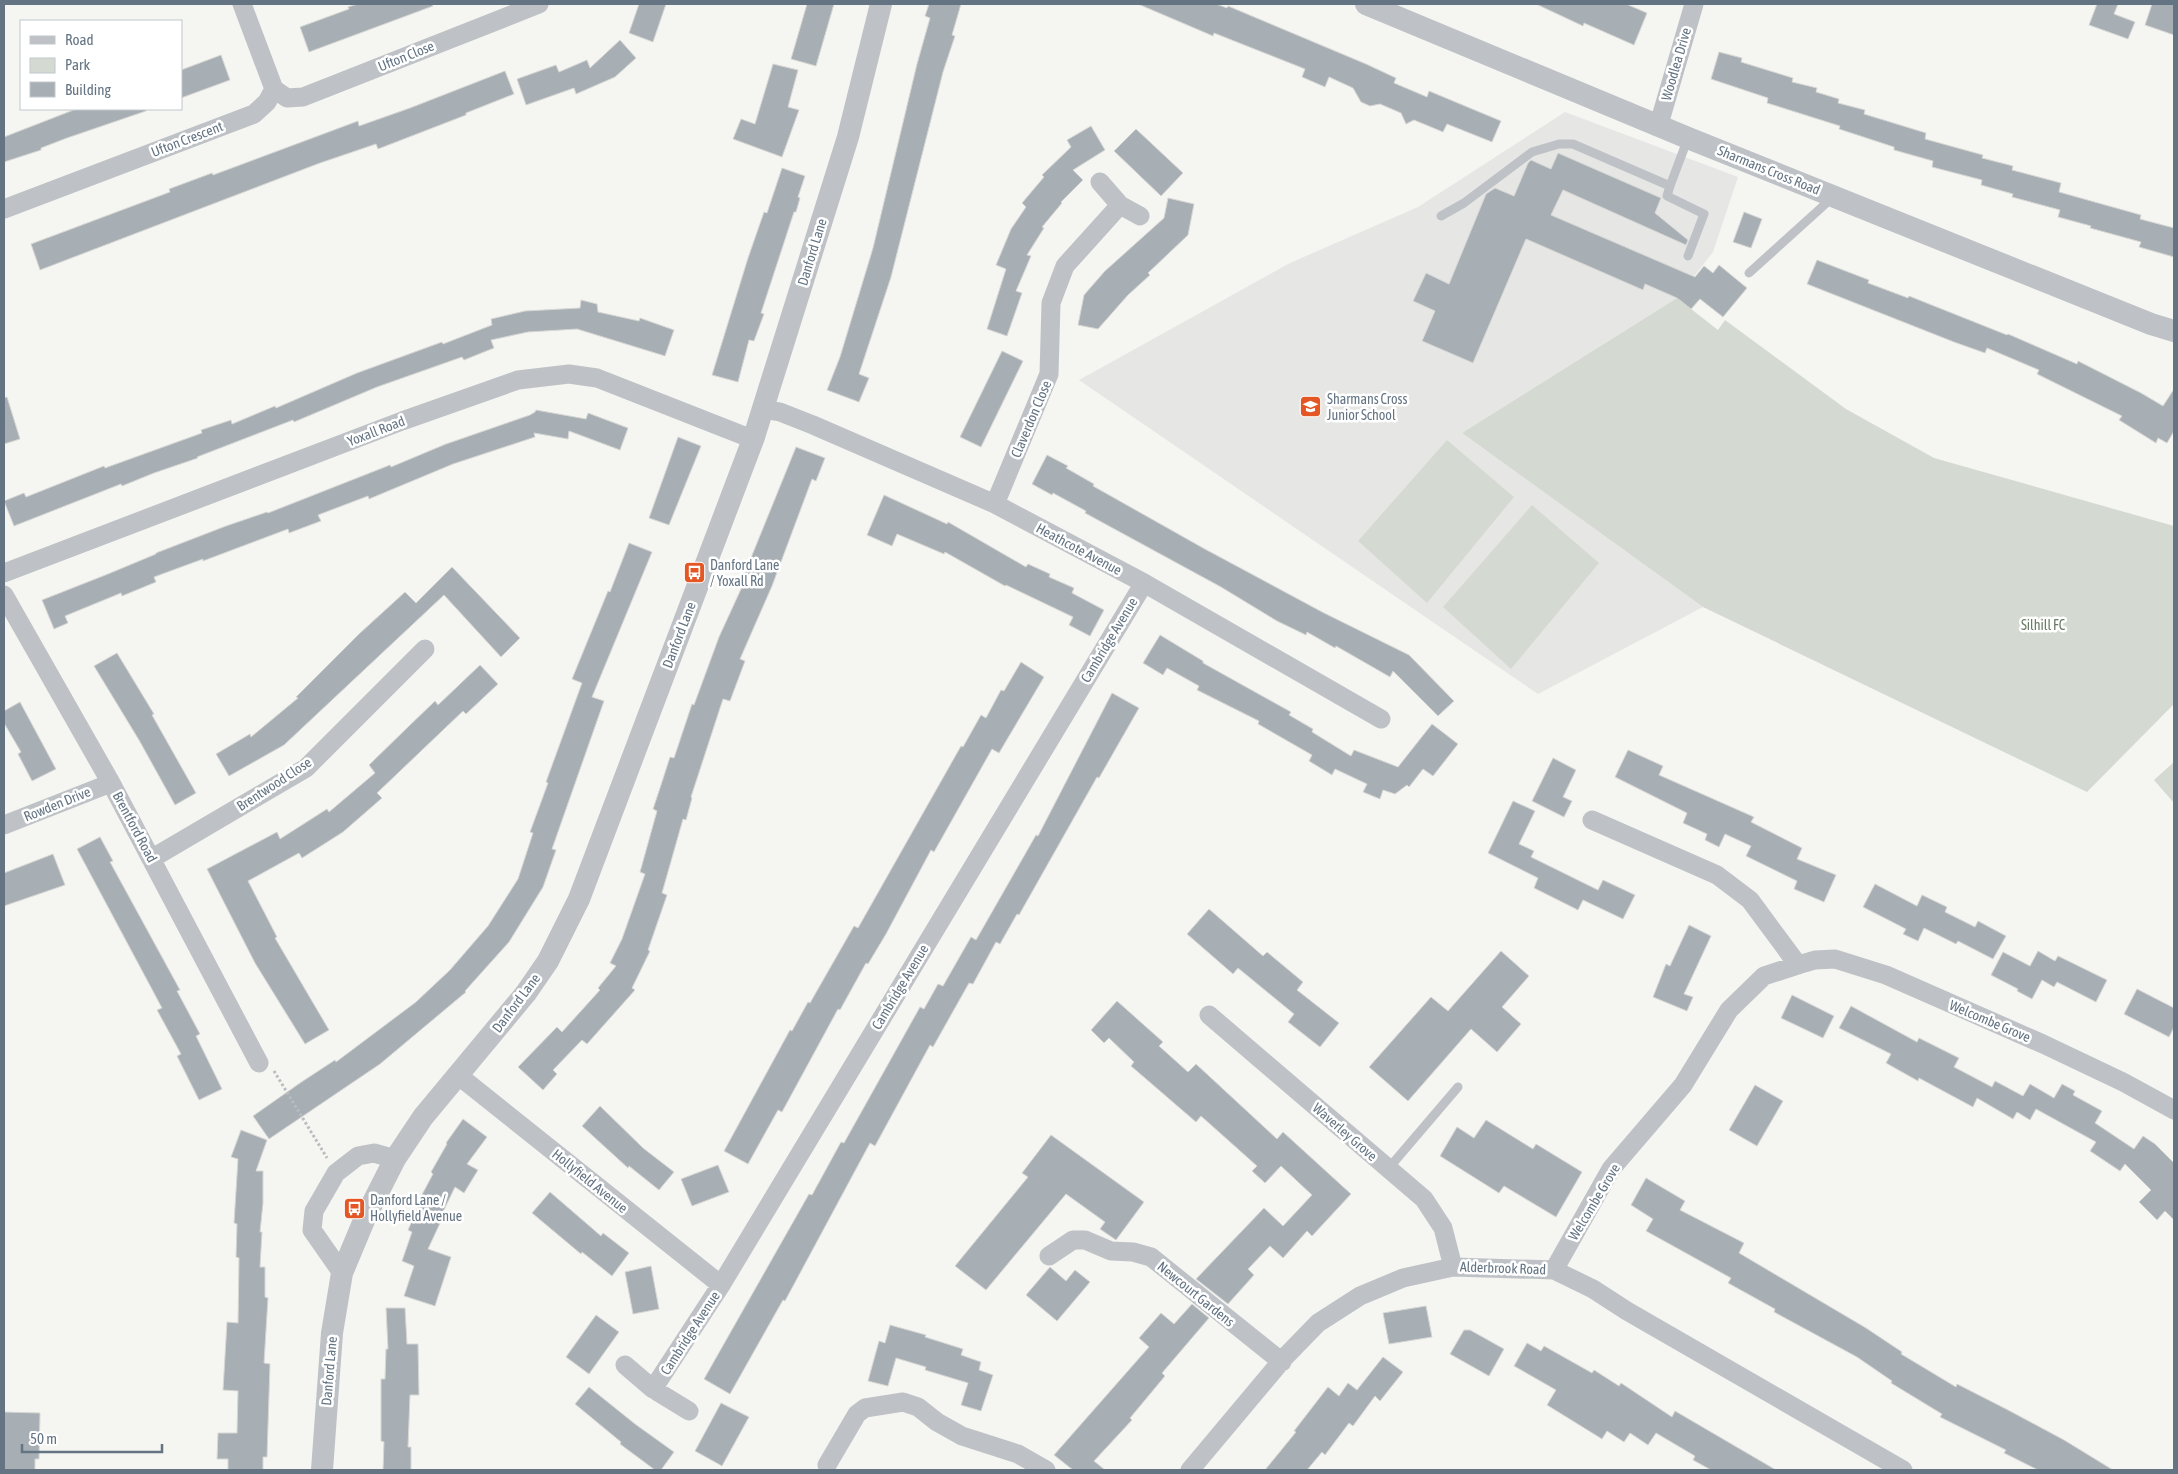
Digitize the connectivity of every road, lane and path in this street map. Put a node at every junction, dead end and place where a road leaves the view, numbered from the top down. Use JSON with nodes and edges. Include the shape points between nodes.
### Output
{"nodes":[{"id":1,"x":242,"y":4,"type":"edge"},
{"id":2,"x":538,"y":4,"type":"edge"},
{"id":3,"x":881,"y":4,"type":"edge"},
{"id":4,"x":1366,"y":4,"type":"edge"},
{"id":5,"x":1694,"y":4,"type":"edge"},
{"id":6,"x":274,"y":89,"type":"junction"},
{"id":7,"x":1659,"y":124,"type":"junction"},
{"id":8,"x":1688,"y":138,"type":"junction"},
{"id":9,"x":1100,"y":182,"type":"dead end"},
{"id":10,"x":1670,"y":186,"type":"junction"},
{"id":11,"x":1834,"y":196,"type":"junction"},
{"id":12,"x":1120,"y":205,"type":"junction"},
{"id":13,"x":4,"y":209,"type":"edge"},
{"id":14,"x":1140,"y":216,"type":"dead end"},
{"id":15,"x":1441,"y":216,"type":"dead end"},
{"id":16,"x":1688,"y":256,"type":"dead end"},
{"id":17,"x":1749,"y":273,"type":"dead end"},
{"id":18,"x":2174,"y":331,"type":"edge"},
{"id":19,"x":763,"y":409,"type":"junction"},
{"id":20,"x":754,"y":437,"type":"junction"},
{"id":21,"x":995,"y":504,"type":"junction"},
{"id":22,"x":4,"y":573,"type":"edge"},
{"id":23,"x":1144,"y":583,"type":"junction"},
{"id":24,"x":4,"y":595,"type":"edge"},
{"id":25,"x":425,"y":649,"type":"dead end"},
{"id":26,"x":1381,"y":719,"type":"dead end"},
{"id":27,"x":111,"y":783,"type":"junction"},
{"id":28,"x":1592,"y":820,"type":"dead end"},
{"id":29,"x":4,"y":825,"type":"edge"},
{"id":30,"x":151,"y":859,"type":"junction"},
{"id":31,"x":1798,"y":964,"type":"junction"},
{"id":32,"x":1210,"y":1015,"type":"dead end"},
{"id":33,"x":259,"y":1063,"type":"joint"},
{"id":34,"x":459,"y":1076,"type":"junction"},
{"id":35,"x":1458,"y":1087,"type":"dead end"},
{"id":36,"x":2174,"y":1110,"type":"edge"},
{"id":37,"x":395,"y":1159,"type":"junction"},
{"id":38,"x":1388,"y":1169,"type":"junction"},
{"id":39,"x":336,"y":1173,"type":"junction"},
{"id":40,"x":1049,"y":1256,"type":"dead end"},
{"id":41,"x":1453,"y":1267,"type":"junction"},
{"id":42,"x":1554,"y":1270,"type":"junction"},
{"id":43,"x":342,"y":1273,"type":"junction"},
{"id":44,"x":721,"y":1285,"type":"junction"},
{"id":45,"x":1282,"y":1362,"type":"junction"},
{"id":46,"x":625,"y":1365,"type":"dead end"},
{"id":47,"x":653,"y":1389,"type":"junction"},
{"id":48,"x":689,"y":1411,"type":"dead end"},
{"id":49,"x":827,"y":1465,"type":"dead end"},
{"id":50,"x":322,"y":1470,"type":"edge"},
{"id":51,"x":1046,"y":1470,"type":"edge"},
{"id":52,"x":1190,"y":1470,"type":"edge"},
{"id":53,"x":1903,"y":1470,"type":"edge"}],
"edges":[{"from":1,"to":6,"type":"street"},
{"from":2,"to":6,"type":"street","name":"Ufton Close","via":[[303,97],[286,98]]},
{"from":3,"to":19,"type":"street","name":"Danford Lane","via":[[848,137]]},
{"from":4,"to":7,"type":"street","name":"Sharmans Cross Road"},
{"from":5,"to":7,"type":"street","name":"Woodlea Drive"},
{"from":6,"to":13,"type":"street","name":"Ufton Crescent","via":[[267,102],[254,114]]},
{"from":7,"to":8,"type":"street","name":"Sharmans Cross Road"},
{"from":8,"to":10,"type":"lane"},
{"from":8,"to":11,"type":"street","name":"Sharmans Cross Road"},
{"from":9,"to":12,"type":"street"},
{"from":10,"to":15,"type":"lane","via":[[1573,144],[1559,144],[1532,152],[1464,203]]},
{"from":10,"to":16,"type":"lane","via":[[1667,196],[1704,214]]},
{"from":11,"to":17,"type":"lane"},
{"from":11,"to":18,"type":"street","name":"Sharmans Cross Road"},
{"from":12,"to":14,"type":"street"},
{"from":12,"to":21,"type":"street","name":"Claverdon Close","via":[[1065,266],[1051,303],[1049,374]]},
{"from":19,"to":20,"type":"street","name":"Danford Lane"},
{"from":19,"to":21,"type":"street","name":"Heathcote Avenue","via":[[813,424]]},
{"from":20,"to":22,"type":"street","name":"Yoxall Road","via":[[597,378],[569,374],[518,380]]},
{"from":20,"to":34,"type":"street","name":"Danford Lane","via":[[566,928],[526,993]]},
{"from":21,"to":23,"type":"street","name":"Heathcote Avenue"},
{"from":23,"to":26,"type":"street","name":"Heathcote Avenue"},
{"from":23,"to":44,"type":"street","name":"Cambridge Avenue"},
{"from":24,"to":27,"type":"street","name":"Brentford Road"},
{"from":25,"to":30,"type":"street","name":"Brentwood Close","via":[[306,768]]},
{"from":27,"to":29,"type":"street","name":"Rowden Drive"},
{"from":27,"to":30,"type":"street","name":"Brentford Road"},
{"from":28,"to":31,"type":"street","via":[[1717,875],[1750,900]]},
{"from":30,"to":33,"type":"street","name":"Brentford Road"},
{"from":31,"to":36,"type":"street","name":"Welcombe Grove","via":[[1835,959],[1886,976],[2043,1044]]},
{"from":31,"to":42,"type":"street","name":"Welcombe Grove","via":[[1764,976],[1729,1010],[1683,1085],[1611,1169]]},
{"from":32,"to":38,"type":"street","name":"Waverley Grove"},
{"from":33,"to":39,"type":"path","via":[[269,1062]]},
{"from":34,"to":37,"type":"street","name":"Danford Lane","via":[[423,1117]]},
{"from":34,"to":44,"type":"street","name":"Hollyfield Avenue"},
{"from":35,"to":38,"type":"lane"},
{"from":37,"to":39,"type":"street","via":[[374,1153],[358,1156]]},
{"from":37,"to":43,"type":"street","name":"Danford Lane"},
{"from":38,"to":41,"type":"street","name":"Waverley Grove","via":[[1424,1199],[1443,1228]]},
{"from":39,"to":43,"type":"street","via":[[314,1211],[312,1230]]},
{"from":40,"to":45,"type":"street","name":"Newcourt Gardens","via":[[1073,1240],[1086,1240],[1111,1251],[1151,1257]]},
{"from":41,"to":42,"type":"street","name":"Alderbrook Road"},
{"from":41,"to":45,"type":"street","name":"Alderbrook Road","via":[[1403,1278],[1360,1296],[1318,1323]]},
{"from":42,"to":53,"type":"street","name":"Alderbrook Road","via":[[1593,1289]]},
{"from":43,"to":50,"type":"street","name":"Danford Lane","via":[[332,1333]]},
{"from":44,"to":47,"type":"street","name":"Cambridge Avenue"},
{"from":45,"to":52,"type":"street","name":"Alderbrook Road"},
{"from":46,"to":47,"type":"street","name":"Cambridge Avenue"},
{"from":47,"to":48,"type":"street","name":"Cambridge Avenue"},
{"from":49,"to":51,"type":"street","via":[[857,1414],[865,1408],[904,1402],[918,1407],[936,1422],[962,1436],[1018,1454]]}]}
